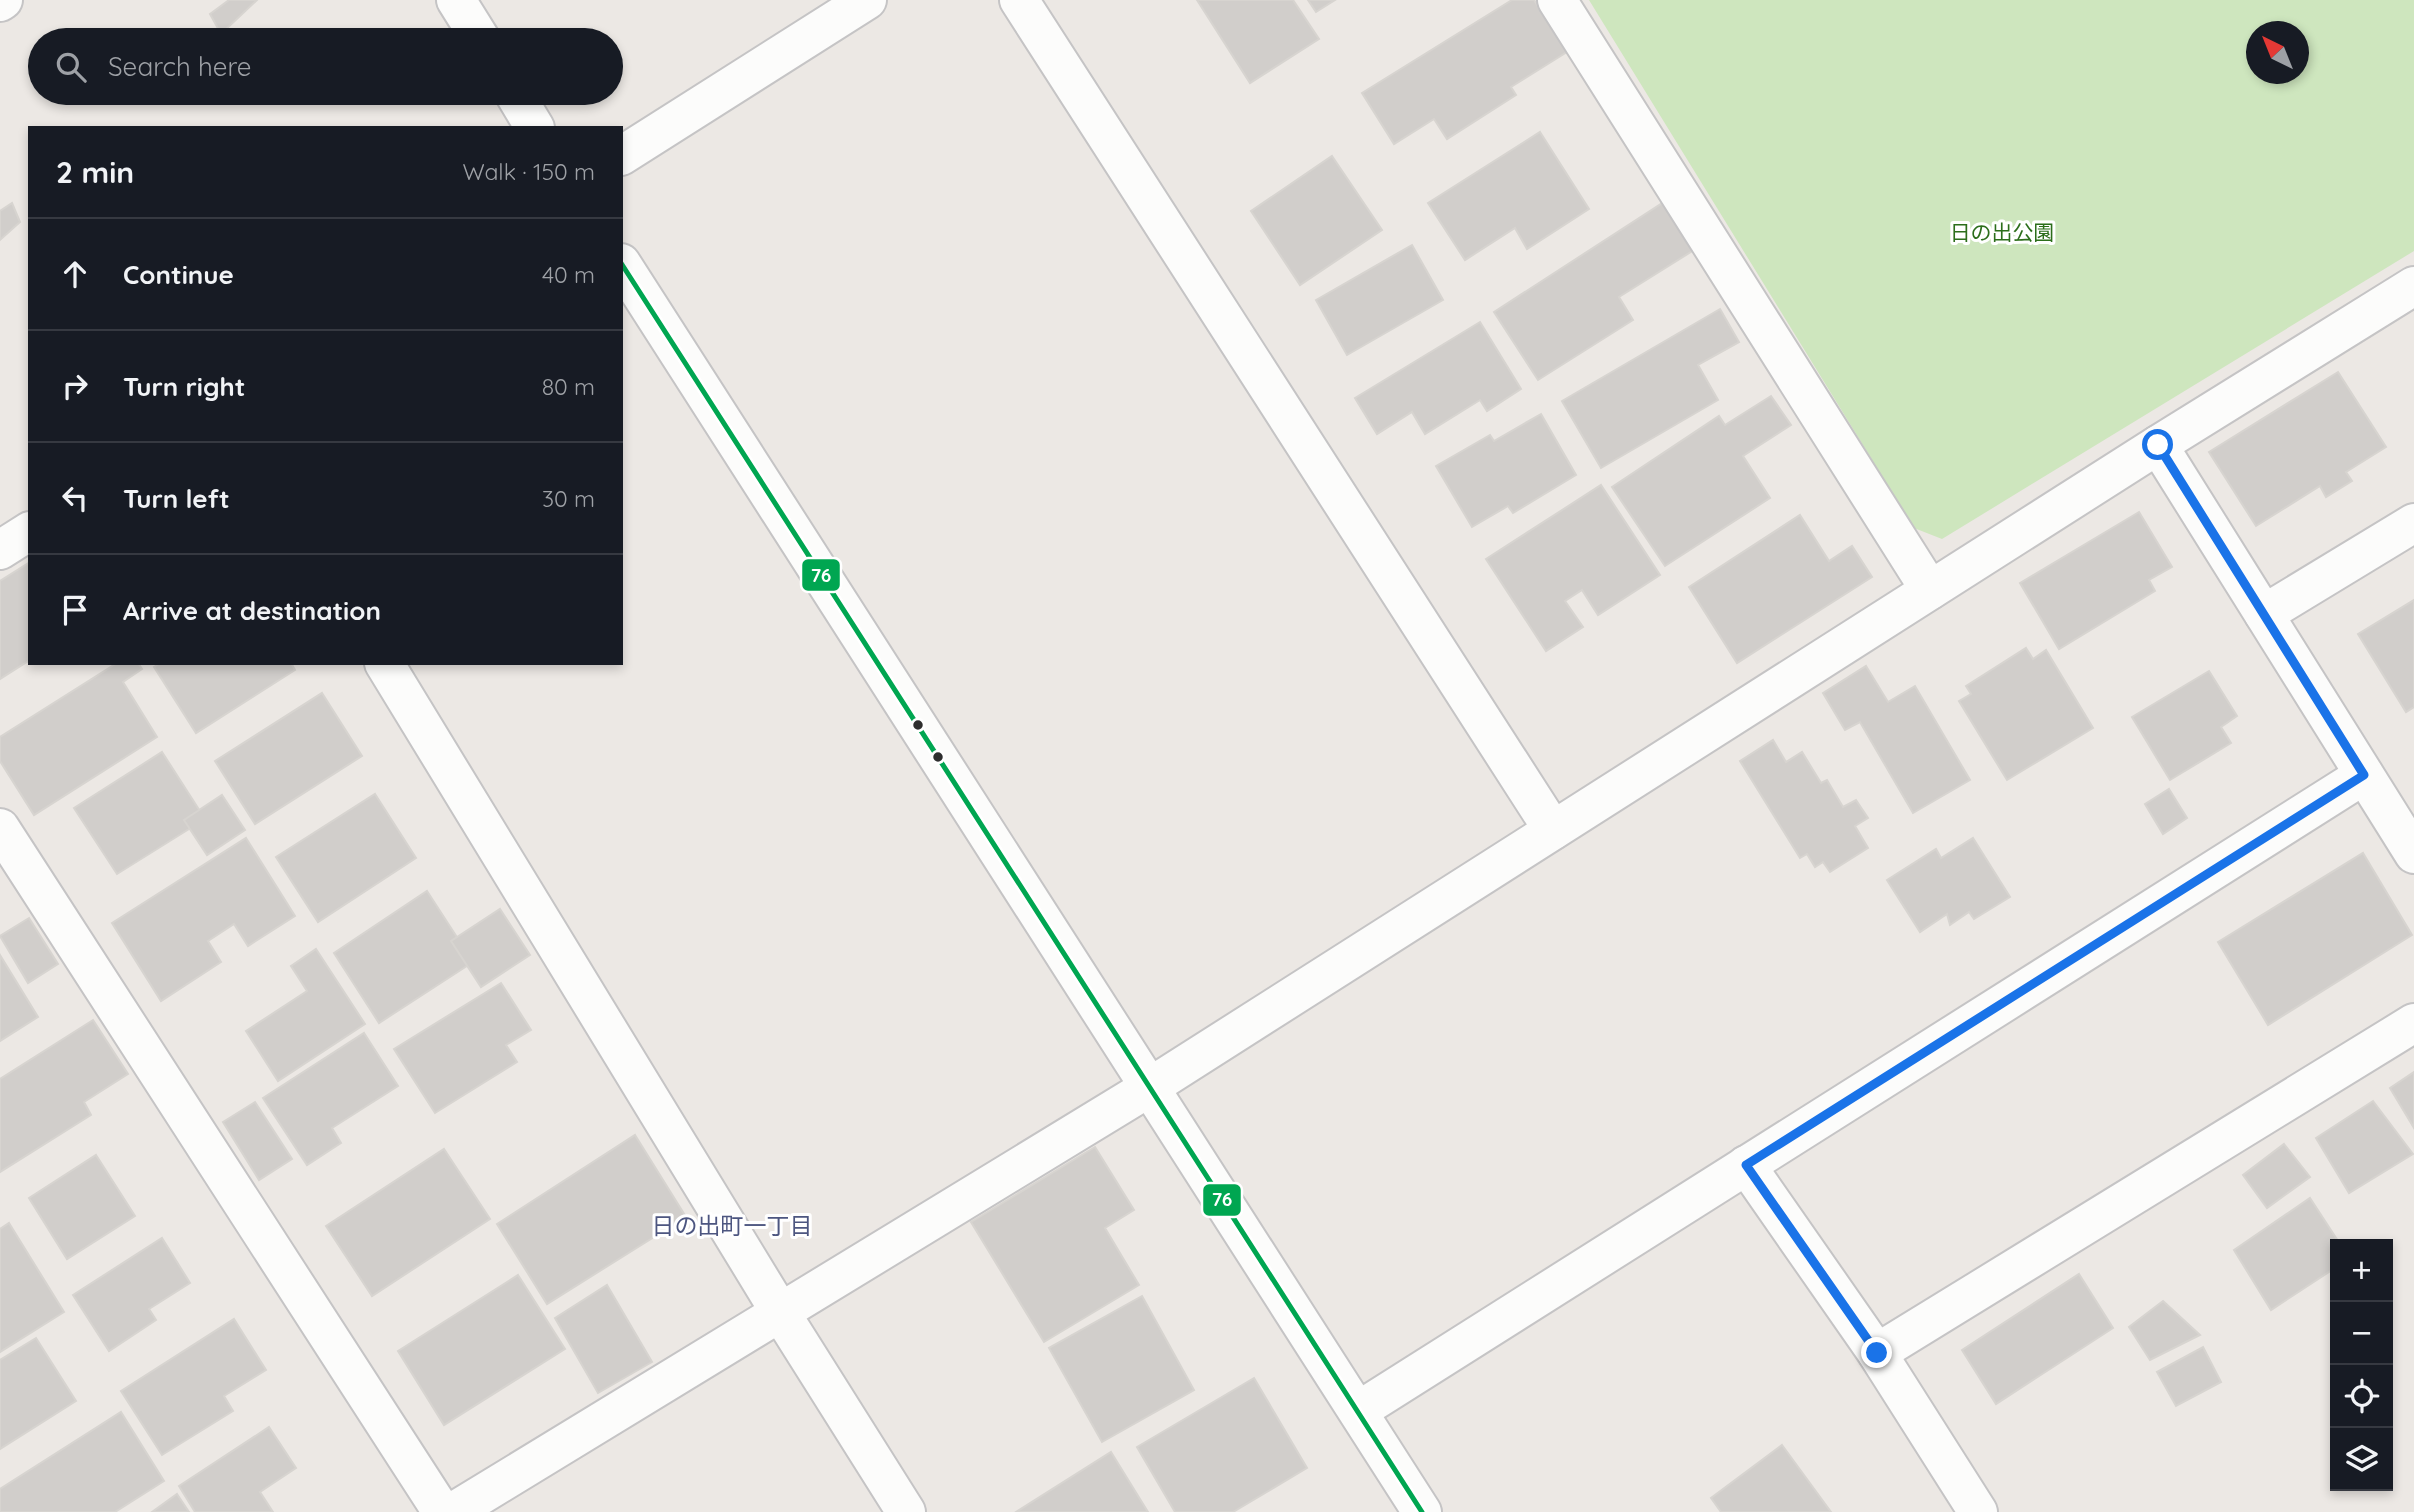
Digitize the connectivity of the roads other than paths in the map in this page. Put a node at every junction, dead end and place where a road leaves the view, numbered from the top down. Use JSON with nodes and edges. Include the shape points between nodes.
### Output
{"nodes":[{"id":1,"x":456,"y":0,"type":"edge"},
{"id":2,"x":867,"y":0,"type":"edge"},
{"id":3,"x":1019,"y":0,"type":"edge"},
{"id":4,"x":1557,"y":0,"type":"edge"},
{"id":5,"x":474,"y":28,"type":"edge"},
{"id":6,"x":521,"y":105,"type":"edge"},
{"id":7,"x":534,"y":126,"type":"edge"},
{"id":8,"x":623,"y":155,"type":"edge"},
{"id":9,"x":623,"y":266,"type":"edge"},
{"id":10,"x":2414,"y":286,"type":"edge"},
{"id":11,"x":2158,"y":445,"type":"junction"},
{"id":12,"x":2414,"y":523,"type":"edge"},
{"id":13,"x":28,"y":532,"type":"edge"},
{"id":14,"x":0,"y":550,"type":"edge"},
{"id":15,"x":1930,"y":590,"type":"junction"},
{"id":16,"x":2264,"y":614,"type":"junction"},
{"id":17,"x":385,"y":665,"type":"edge"},
{"id":18,"x":2364,"y":775,"type":"junction"},
{"id":19,"x":0,"y":828,"type":"edge"},
{"id":20,"x":1553,"y":830,"type":"junction"},
{"id":21,"x":2414,"y":854,"type":"edge"},
{"id":22,"x":2414,"y":1023,"type":"edge"},
{"id":23,"x":1150,"y":1087,"type":"junction"},
{"id":24,"x":1746,"y":1165,"type":"junction"},
{"id":25,"x":780,"y":1311,"type":"junction"},
{"id":26,"x":1877,"y":1353,"type":"junction"},
{"id":27,"x":1357,"y":1411,"type":"junction"},
{"id":28,"x":442,"y":1512,"type":"edge"},
{"id":29,"x":453,"y":1512,"type":"edge"},
{"id":30,"x":906,"y":1512,"type":"edge"},
{"id":31,"x":1422,"y":1512,"type":"edge"},
{"id":32,"x":1978,"y":1512,"type":"edge"}],
"edges":[{"from":1,"to":5,"type":"street"},
{"from":2,"to":8,"type":"street"},
{"from":3,"to":20,"type":"street"},
{"from":4,"to":15,"type":"street"},
{"from":6,"to":7,"type":"street"},
{"from":9,"to":23,"type":"street"},
{"from":10,"to":11,"type":"street"},
{"from":11,"to":15,"type":"street"},
{"from":11,"to":16,"type":"street"},
{"from":12,"to":16,"type":"street"},
{"from":13,"to":14,"type":"street"},
{"from":15,"to":20,"type":"street"},
{"from":16,"to":18,"type":"street"},
{"from":17,"to":25,"type":"street"},
{"from":18,"to":21,"type":"street"},
{"from":18,"to":24,"type":"street"},
{"from":19,"to":28,"type":"street"},
{"from":20,"to":23,"type":"street"},
{"from":22,"to":26,"type":"street"},
{"from":23,"to":25,"type":"street"},
{"from":23,"to":27,"type":"street"},
{"from":24,"to":26,"type":"street"},
{"from":24,"to":27,"type":"street"},
{"from":25,"to":29,"type":"street"},
{"from":25,"to":30,"type":"street"},
{"from":26,"to":32,"type":"street"},
{"from":27,"to":31,"type":"street"}]}
